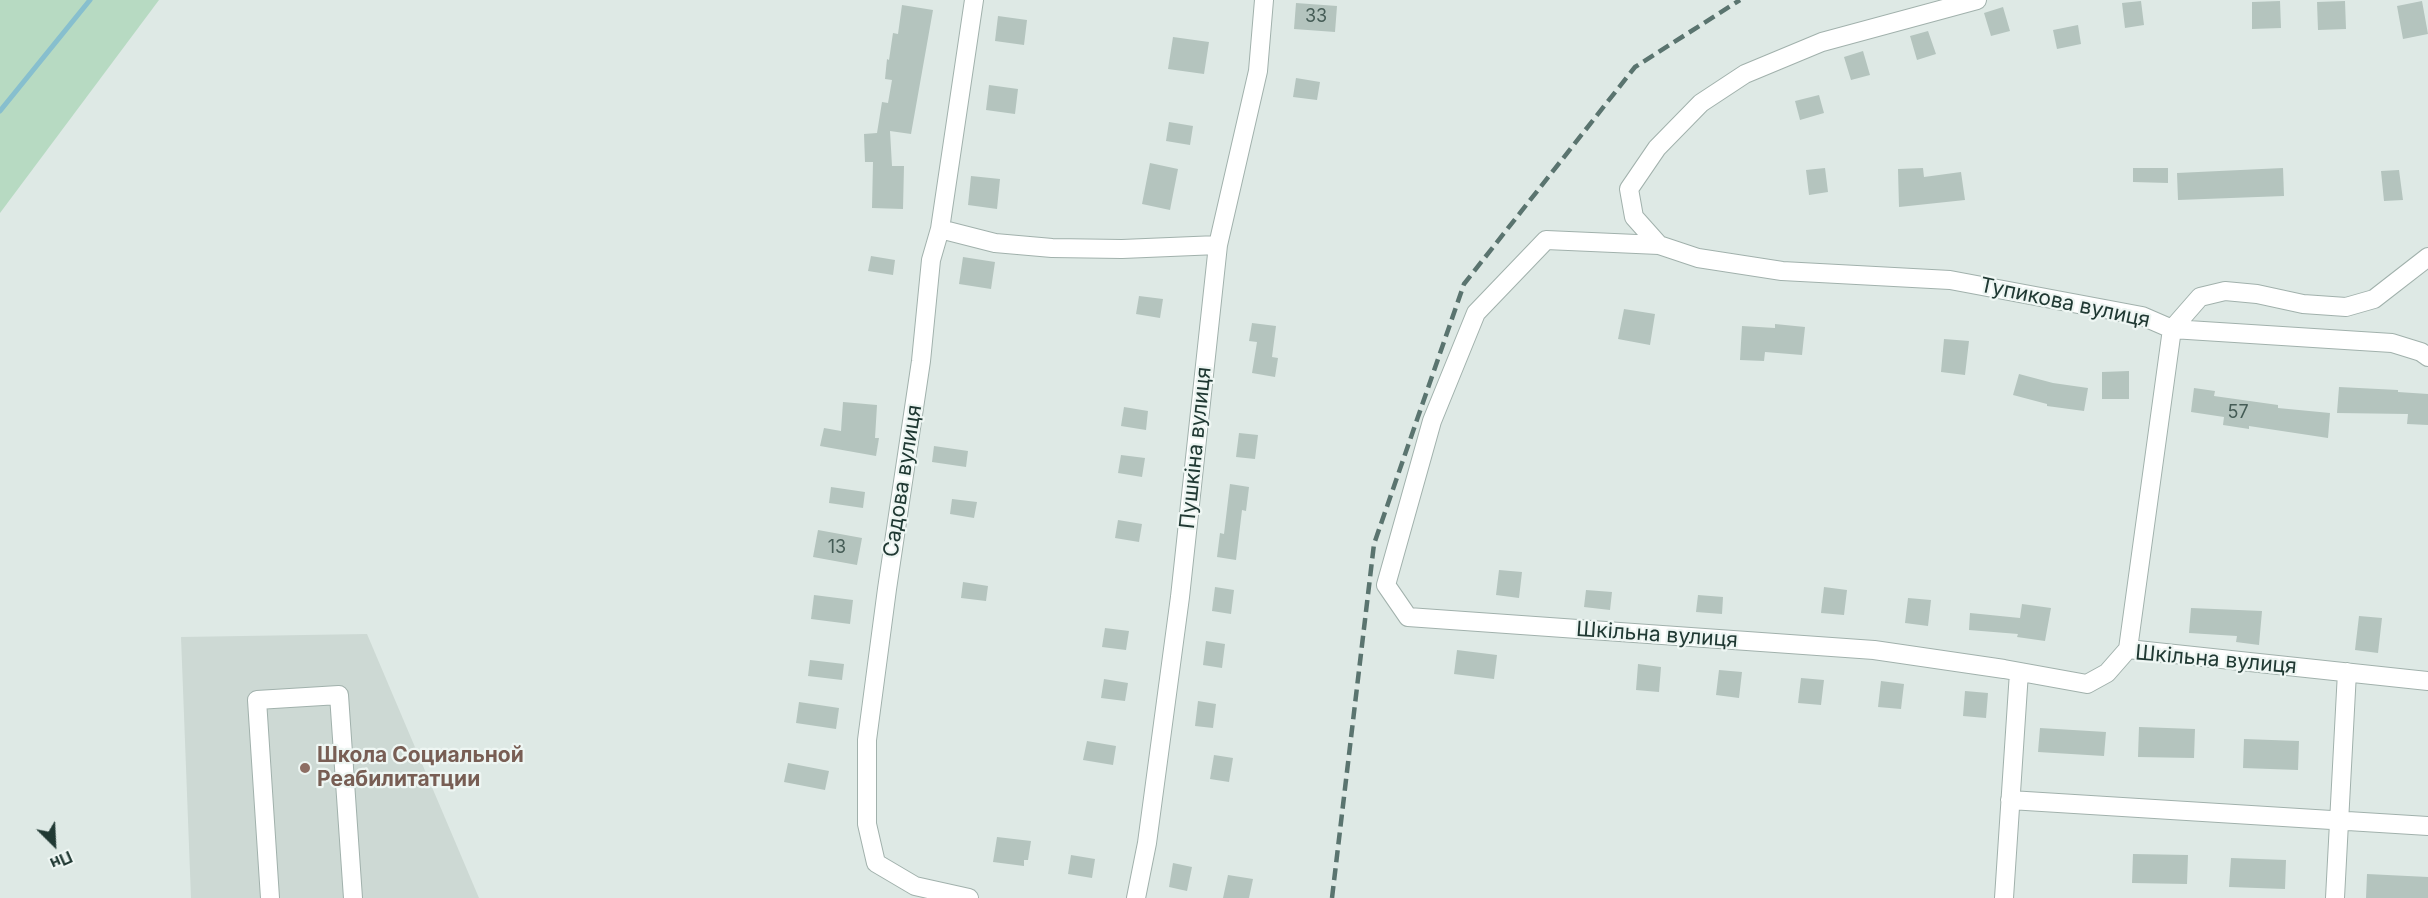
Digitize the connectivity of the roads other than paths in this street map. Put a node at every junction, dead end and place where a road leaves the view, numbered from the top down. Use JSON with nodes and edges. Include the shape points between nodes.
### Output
{"nodes":[{"id":1,"x":974,"y":0,"type":"edge"},
{"id":2,"x":1264,"y":0,"type":"edge"},
{"id":3,"x":1977,"y":0,"type":"edge"},
{"id":4,"x":940,"y":230,"type":"junction"},
{"id":5,"x":1218,"y":245,"type":"junction"},
{"id":6,"x":1659,"y":245,"type":"junction"},
{"id":7,"x":2428,"y":257,"type":"edge"},
{"id":8,"x":2172,"y":329,"type":"junction"},
{"id":9,"x":2428,"y":357,"type":"edge"},
{"id":10,"x":2128,"y":649,"type":"junction"},
{"id":11,"x":2019,"y":672,"type":"junction"},
{"id":12,"x":2347,"y":672,"type":"junction"},
{"id":13,"x":2428,"y":681,"type":"edge"},
{"id":14,"x":2010,"y":800,"type":"junction"},
{"id":15,"x":2339,"y":821,"type":"junction"},
{"id":16,"x":2428,"y":826,"type":"edge"},
{"id":17,"x":270,"y":898,"type":"edge"},
{"id":18,"x":352,"y":898,"type":"edge"},
{"id":19,"x":969,"y":898,"type":"edge"},
{"id":20,"x":1136,"y":898,"type":"edge"},
{"id":21,"x":2004,"y":898,"type":"edge"},
{"id":22,"x":2335,"y":898,"type":"edge"}],
"edges":[{"from":1,"to":4,"type":"street","name":"Садова вулиця"},
{"from":2,"to":5,"type":"street","name":"Пушкіна вулиця","via":[[1258,71]]},
{"from":3,"to":6,"type":"street","via":[[1822,42],[1746,74],[1701,103],[1657,148],[1629,189],[1634,217]]},
{"from":4,"to":5,"type":"street","via":[[995,243],[1052,248]]},
{"from":4,"to":19,"type":"street","name":"Садова вулиця","via":[[931,260],[921,361],[867,740],[867,824],[876,863],[915,886]]},
{"from":5,"to":20,"type":"street","name":"Пушкіна вулиця","via":[[1180,597]]},
{"from":6,"to":8,"type":"street","name":"Тупикова вулиця","via":[[1698,258],[1782,271],[1950,280],[2142,316]]},
{"from":6,"to":11,"type":"street","name":"Шкільна вулиця","via":[[1546,240],[1476,313],[1432,421],[1386,585],[1408,617],[1874,650]]},
{"from":7,"to":8,"type":"street","via":[[2374,298],[2346,307],[2225,291],[2200,297]]},
{"from":8,"to":9,"type":"street","name":"Тупикова вулиця","via":[[2392,343]]},
{"from":8,"to":10,"type":"street"},
{"from":10,"to":11,"type":"street","name":"Шкільна вулиця","via":[[2107,673],[2087,684]]},
{"from":10,"to":12,"type":"street","name":"Шкільна вулиця"},
{"from":11,"to":14,"type":"street"},
{"from":12,"to":13,"type":"street","name":"Шкільна вулиця"},
{"from":12,"to":15,"type":"street"},
{"from":14,"to":15,"type":"street"},
{"from":14,"to":21,"type":"street"},
{"from":15,"to":16,"type":"street"},
{"from":15,"to":22,"type":"street"},
{"from":17,"to":18,"type":"street","via":[[257,700],[339,695]]}]}
